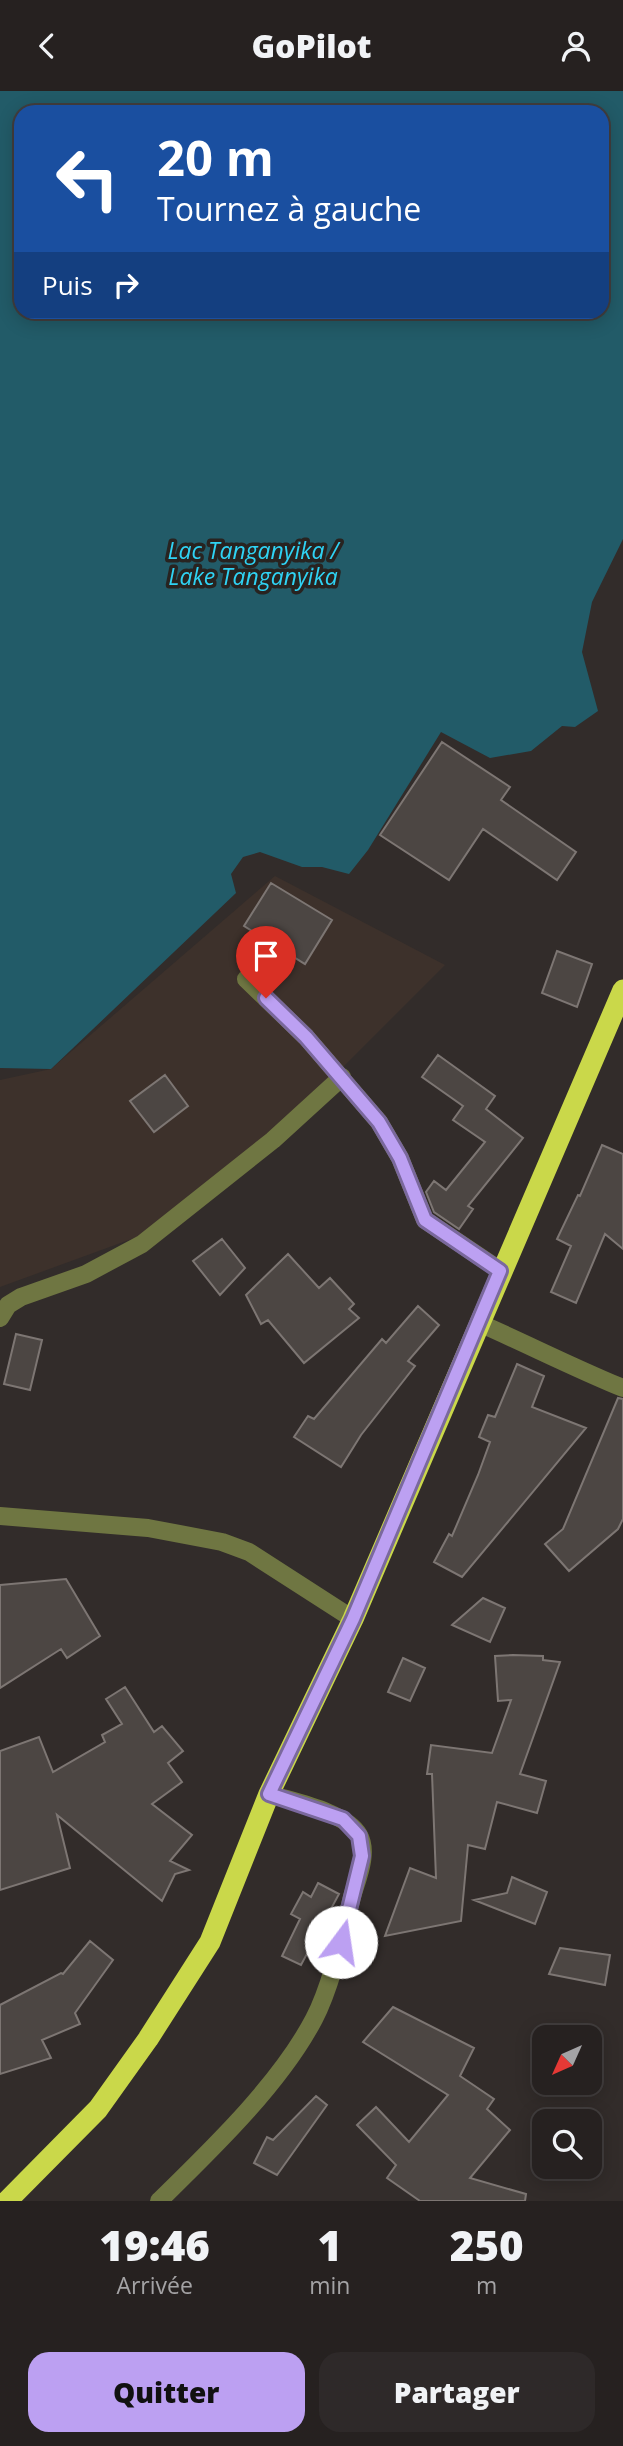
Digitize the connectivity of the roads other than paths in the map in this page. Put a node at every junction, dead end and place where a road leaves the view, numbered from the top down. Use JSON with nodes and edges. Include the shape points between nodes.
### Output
{"nodes":[{"id":1,"x":246,"y":979,"type":"dead end"},
{"id":2,"x":623,"y":990,"type":"edge"},
{"id":3,"x":342,"y":1077,"type":"junction"},
{"id":4,"x":500,"y":1271,"type":"junction"},
{"id":5,"x":0,"y":1318,"type":"edge"},
{"id":6,"x":479,"y":1323,"type":"junction"},
{"id":7,"x":623,"y":1388,"type":"edge"},
{"id":8,"x":0,"y":1516,"type":"edge"},
{"id":9,"x":353,"y":1619,"type":"junction"},
{"id":10,"x":269,"y":1794,"type":"junction"},
{"id":11,"x":7,"y":2201,"type":"edge"},
{"id":12,"x":159,"y":2201,"type":"edge"}],
"edges":[{"from":1,"to":3,"type":"street"},
{"from":2,"to":4,"type":"highway"},
{"from":3,"to":4,"type":"street","via":[[379,1122],[400,1158],[425,1220]]},
{"from":3,"to":5,"type":"street","via":[[262,1149],[142,1244],[86,1274],[21,1297],[8,1305]]},
{"from":4,"to":6,"type":"highway"},
{"from":6,"to":7,"type":"street"},
{"from":6,"to":9,"type":"highway"},
{"from":8,"to":9,"type":"street","via":[[148,1528],[222,1542],[248,1552]]},
{"from":9,"to":10,"type":"highway"},
{"from":10,"to":11,"type":"highway","via":[[211,1942],[98,2109]]},
{"from":10,"to":12,"type":"street","via":[[343,1819],[359,1836],[362,1856],[341,1942],[315,2018],[280,2071]]}]}
